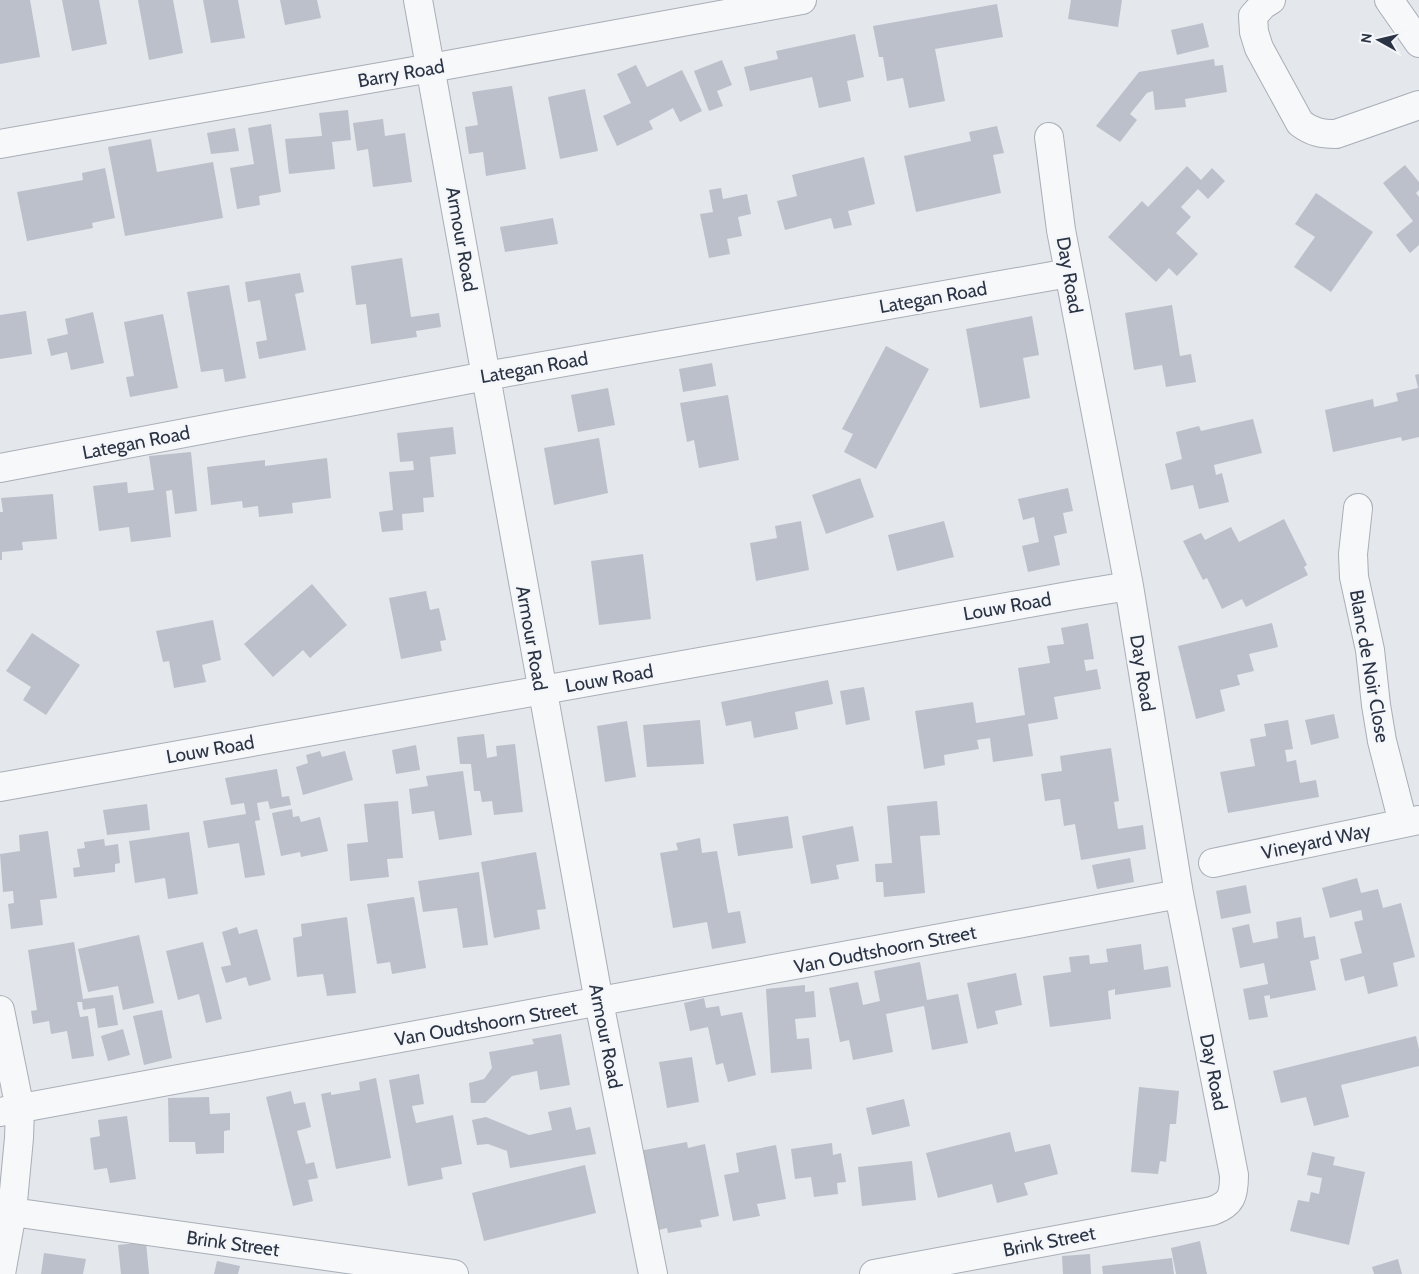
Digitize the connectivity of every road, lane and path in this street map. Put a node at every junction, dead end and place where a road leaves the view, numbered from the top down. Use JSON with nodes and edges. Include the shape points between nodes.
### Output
{"nodes":[{"id":1,"x":418,"y":0,"type":"edge"},
{"id":2,"x":802,"y":0,"type":"edge"},
{"id":3,"x":1389,"y":0,"type":"edge"},
{"id":4,"x":1256,"y":5,"type":"edge"},
{"id":5,"x":1419,"y":44,"type":"edge"},
{"id":6,"x":430,"y":68,"type":"junction"},
{"id":7,"x":1419,"y":105,"type":"edge"},
{"id":8,"x":1049,"y":137,"type":"dead end"},
{"id":9,"x":0,"y":144,"type":"edge"},
{"id":10,"x":1068,"y":272,"type":"junction"},
{"id":11,"x":486,"y":376,"type":"junction"},
{"id":12,"x":0,"y":468,"type":"edge"},
{"id":13,"x":1358,"y":508,"type":"dead end"},
{"id":14,"x":1129,"y":586,"type":"junction"},
{"id":15,"x":542,"y":690,"type":"junction"},
{"id":16,"x":0,"y":787,"type":"edge"},
{"id":17,"x":1411,"y":822,"type":"edge"},
{"id":18,"x":1213,"y":863,"type":"dead end"},
{"id":19,"x":1179,"y":894,"type":"junction"},
{"id":20,"x":599,"y":1002,"type":"junction"},
{"id":21,"x":0,"y":1010,"type":"edge"},
{"id":22,"x":10,"y":1111,"type":"edge"},
{"id":23,"x":1224,"y":1207,"type":"joint"},
{"id":24,"x":12,"y":1212,"type":"junction"},
{"id":25,"x":1,"y":1274,"type":"edge"},
{"id":26,"x":454,"y":1274,"type":"edge"},
{"id":27,"x":654,"y":1274,"type":"edge"},
{"id":28,"x":874,"y":1274,"type":"edge"}],
"edges":[{"from":1,"to":6,"type":"street","name":"Armour Road"},
{"from":2,"to":6,"type":"street","name":"Barry Road"},
{"from":3,"to":5,"type":"street"},
{"from":4,"to":7,"type":"street","via":[[1254,32],[1259,48],[1300,124],[1311,131],[1336,134]]},
{"from":6,"to":9,"type":"street","name":"Barry Road"},
{"from":6,"to":11,"type":"street","name":"Armour Road"},
{"from":8,"to":10,"type":"street","name":"Day Road"},
{"from":10,"to":11,"type":"street","name":"Lategan Road"},
{"from":10,"to":14,"type":"street","name":"Day Road"},
{"from":11,"to":12,"type":"street","name":"Lategan Road"},
{"from":11,"to":15,"type":"street","name":"Armour Road"},
{"from":13,"to":17,"type":"street","name":"Blanc de Noir Close","via":[[1354,577],[1370,650],[1382,741]]},
{"from":14,"to":15,"type":"street","name":"Louw Road"},
{"from":14,"to":19,"type":"street","name":"Day Road"},
{"from":15,"to":16,"type":"street","name":"Louw Road"},
{"from":15,"to":20,"type":"street","name":"Armour Road"},
{"from":17,"to":18,"type":"street","name":"Vineyard Way"},
{"from":19,"to":20,"type":"street","name":"Van Oudtshoorn Street"},
{"from":19,"to":23,"type":"street","name":"Day Road","via":[[1234,1175],[1234,1188]]},
{"from":20,"to":22,"type":"street","name":"Van Oudtshoorn Street"},
{"from":20,"to":27,"type":"street","name":"Armour Road"},
{"from":21,"to":22,"type":"street"},
{"from":22,"to":24,"type":"street","via":[[19,1138]]},
{"from":23,"to":28,"type":"street","name":"Brink Street"},
{"from":24,"to":25,"type":"street"},
{"from":24,"to":26,"type":"street","name":"Brink Street"}]}
